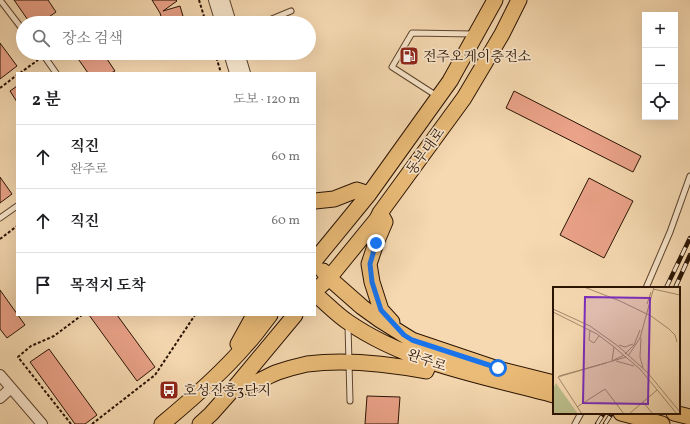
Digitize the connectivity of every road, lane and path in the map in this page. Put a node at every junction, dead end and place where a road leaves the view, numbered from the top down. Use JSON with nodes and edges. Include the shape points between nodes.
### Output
{"nodes":[{"id":1,"x":0,"y":0,"type":"edge"},
{"id":2,"x":199,"y":0,"type":"edge"},
{"id":3,"x":214,"y":0,"type":"edge"},
{"id":4,"x":224,"y":0,"type":"edge"},
{"id":5,"x":494,"y":0,"type":"edge"},
{"id":6,"x":519,"y":0,"type":"edge"},
{"id":7,"x":291,"y":12,"type":"dead end"},
{"id":8,"x":204,"y":16,"type":"edge"},
{"id":9,"x":219,"y":16,"type":"edge"},
{"id":10,"x":229,"y":16,"type":"edge"},
{"id":11,"x":280,"y":16,"type":"edge"},
{"id":12,"x":16,"y":21,"type":"edge"},
{"id":13,"x":476,"y":34,"type":"junction"},
{"id":14,"x":36,"y":60,"type":"edge"},
{"id":15,"x":47,"y":60,"type":"edge"},
{"id":16,"x":217,"y":60,"type":"edge"},
{"id":17,"x":231,"y":60,"type":"edge"},
{"id":18,"x":241,"y":60,"type":"edge"},
{"id":19,"x":21,"y":72,"type":"edge"},
{"id":20,"x":55,"y":72,"type":"edge"},
{"id":21,"x":221,"y":72,"type":"edge"},
{"id":22,"x":235,"y":72,"type":"edge"},
{"id":23,"x":245,"y":72,"type":"edge"},
{"id":24,"x":16,"y":76,"type":"edge"},
{"id":25,"x":0,"y":88,"type":"edge"},
{"id":26,"x":439,"y":97,"type":"junction"},
{"id":27,"x":690,"y":176,"type":"edge"},
{"id":28,"x":369,"y":194,"type":"junction"},
{"id":29,"x":316,"y":201,"type":"edge"},
{"id":30,"x":16,"y":207,"type":"edge"},
{"id":31,"x":380,"y":213,"type":"junction"},
{"id":32,"x":0,"y":218,"type":"edge"},
{"id":33,"x":16,"y":227,"type":"edge"},
{"id":34,"x":0,"y":239,"type":"edge"},
{"id":35,"x":316,"y":260,"type":"edge"},
{"id":36,"x":316,"y":262,"type":"edge"},
{"id":37,"x":329,"y":278,"type":"junction"},
{"id":38,"x":646,"y":287,"type":"edge"},
{"id":39,"x":316,"y":290,"type":"edge"},
{"id":40,"x":316,"y":295,"type":"edge"},
{"id":41,"x":81,"y":316,"type":"edge"},
{"id":42,"x":194,"y":316,"type":"edge"},
{"id":43,"x":253,"y":316,"type":"edge"},
{"id":44,"x":269,"y":316,"type":"edge"},
{"id":45,"x":294,"y":316,"type":"edge"},
{"id":46,"x":348,"y":322,"type":"junction"},
{"id":47,"x":404,"y":335,"type":"junction"},
{"id":48,"x":349,"y":362,"type":"junction"},
{"id":49,"x":430,"y":362,"type":"junction"},
{"id":50,"x":227,"y":366,"type":"junction"},
{"id":51,"x":495,"y":374,"type":"junction"},
{"id":52,"x":0,"y":375,"type":"edge"},
{"id":53,"x":553,"y":383,"type":"edge"},
{"id":54,"x":235,"y":387,"type":"junction"},
{"id":55,"x":11,"y":388,"type":"junction"},
{"id":56,"x":553,"y":395,"type":"edge"},
{"id":57,"x":0,"y":398,"type":"edge"},
{"id":58,"x":350,"y":400,"type":"dead end"},
{"id":59,"x":580,"y":414,"type":"edge"},
{"id":60,"x":625,"y":414,"type":"edge"},
{"id":61,"x":678,"y":414,"type":"edge"},
{"id":62,"x":690,"y":417,"type":"edge"},
{"id":63,"x":42,"y":424,"type":"edge"},
{"id":64,"x":71,"y":424,"type":"edge"},
{"id":65,"x":92,"y":424,"type":"edge"},
{"id":66,"x":162,"y":424,"type":"edge"},
{"id":67,"x":200,"y":424,"type":"edge"},
{"id":68,"x":575,"y":424,"type":"edge"},
{"id":69,"x":662,"y":424,"type":"edge"}],
"edges":[{"from":1,"to":12,"type":"lane"},
{"from":2,"to":8,"type":"path"},
{"from":3,"to":9,"type":"street"},
{"from":4,"to":10,"type":"street"},
{"from":5,"to":13,"type":"main road","name":"동부대로"},
{"from":6,"to":31,"type":"main road","name":"동부대로","via":[[464,98]]},
{"from":7,"to":11,"type":"lane"},
{"from":13,"to":26,"type":"main road","name":"동부대로"},
{"from":13,"to":26,"type":"lane","via":[[412,33],[392,67]]},
{"from":14,"to":19,"type":"path"},
{"from":15,"to":20,"type":"lane"},
{"from":16,"to":21,"type":"path"},
{"from":17,"to":22,"type":"street"},
{"from":18,"to":23,"type":"street"},
{"from":24,"to":25,"type":"path"},
{"from":26,"to":28,"type":"main road","name":"동부대로"},
{"from":27,"to":38,"type":"lane"},
{"from":28,"to":29,"type":"main road","via":[[357,190],[334,199]]},
{"from":28,"to":35,"type":"main road","name":"동부대로"},
{"from":30,"to":32,"type":"lane"},
{"from":31,"to":37,"type":"main road","name":"동부대로"},
{"from":31,"to":47,"type":"main road","via":[[385,222],[370,264],[372,282],[381,310]]},
{"from":33,"to":34,"type":"path"},
{"from":36,"to":37,"type":"main road","name":"완주로"},
{"from":37,"to":39,"type":"main road","name":"동부대로"},
{"from":37,"to":47,"type":"main road","name":"완주로","via":[[362,307]]},
{"from":40,"to":46,"type":"main road","name":"완주로"},
{"from":41,"to":64,"type":"path","via":[[54,336],[31,346],[18,357]]},
{"from":42,"to":65,"type":"path","via":[[155,375]]},
{"from":43,"to":50,"type":"main road"},
{"from":44,"to":50,"type":"main road"},
{"from":45,"to":54,"type":"main road"},
{"from":46,"to":48,"type":"lane"},
{"from":46,"to":49,"type":"main road","name":"완주로","via":[[394,348]]},
{"from":47,"to":51,"type":"main road","name":"완주로"},
{"from":48,"to":49,"type":"main road","via":[[426,371]]},
{"from":48,"to":54,"type":"main road","via":[[307,364],[277,372],[243,388]]},
{"from":48,"to":58,"type":"lane"},
{"from":49,"to":51,"type":"main road","name":"완주로"},
{"from":50,"to":66,"type":"main road"},
{"from":51,"to":53,"type":"main road","name":"완주로"},
{"from":51,"to":56,"type":"main road","name":"완주로"},
{"from":52,"to":55,"type":"street"},
{"from":54,"to":67,"type":"main road"},
{"from":55,"to":57,"type":"street"},
{"from":55,"to":63,"type":"street"},
{"from":59,"to":68,"type":"lane"},
{"from":60,"to":69,"type":"main road"},
{"from":61,"to":62,"type":"main road"}]}
